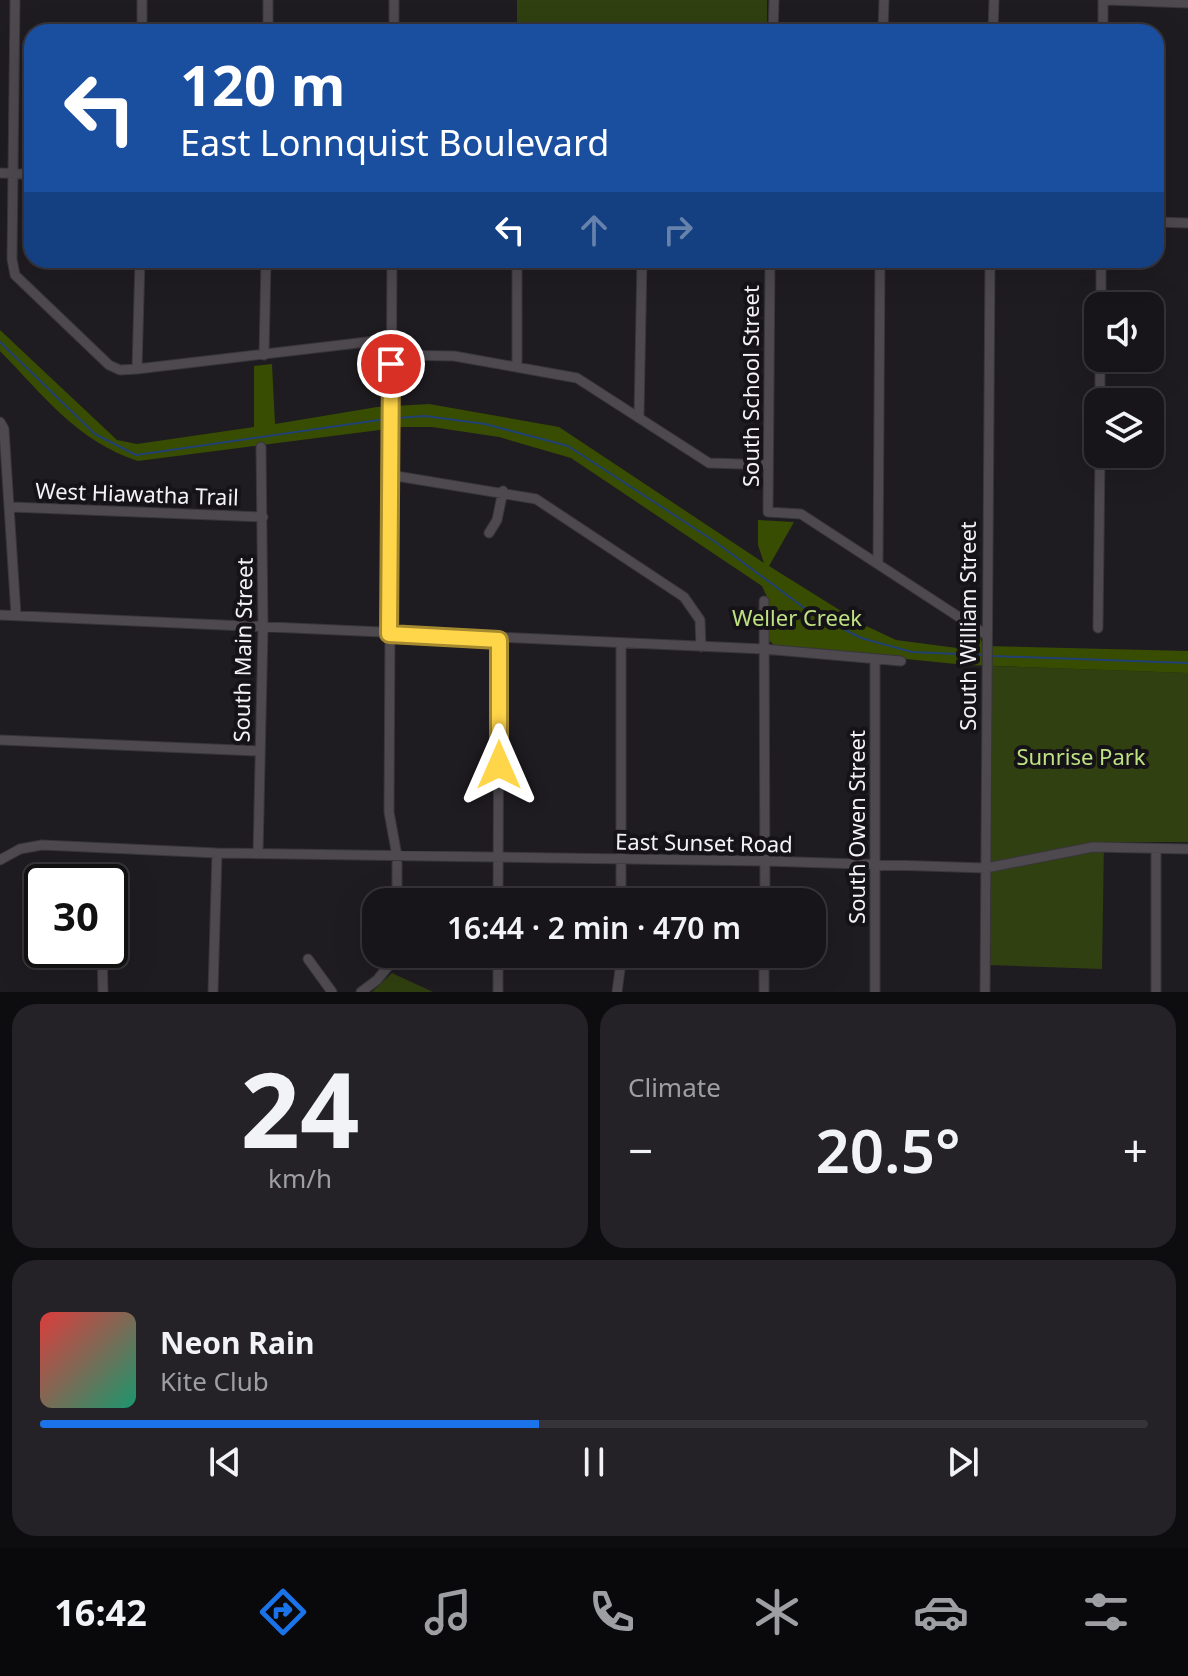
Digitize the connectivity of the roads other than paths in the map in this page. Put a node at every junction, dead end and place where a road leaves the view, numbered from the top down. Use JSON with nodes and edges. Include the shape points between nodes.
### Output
{"nodes":[{"id":1,"x":15,"y":0,"type":"edge"},
{"id":2,"x":142,"y":0,"type":"edge"},
{"id":3,"x":268,"y":0,"type":"edge"},
{"id":4,"x":394,"y":0,"type":"edge"},
{"id":5,"x":774,"y":0,"type":"edge"},
{"id":6,"x":884,"y":0,"type":"edge"},
{"id":7,"x":994,"y":0,"type":"edge"},
{"id":8,"x":1105,"y":0,"type":"edge"},
{"id":9,"x":1188,"y":3,"type":"edge"},
{"id":10,"x":142,"y":24,"type":"edge"},
{"id":11,"x":268,"y":24,"type":"edge"},
{"id":12,"x":394,"y":24,"type":"edge"},
{"id":13,"x":773,"y":24,"type":"edge"},
{"id":14,"x":883,"y":24,"type":"edge"},
{"id":15,"x":993,"y":24,"type":"edge"},
{"id":16,"x":1104,"y":24,"type":"edge"},
{"id":17,"x":0,"y":173,"type":"edge"},
{"id":18,"x":15,"y":173,"type":"junction"},
{"id":19,"x":24,"y":174,"type":"edge"},
{"id":20,"x":1164,"y":222,"type":"edge"},
{"id":21,"x":1188,"y":223,"type":"edge"},
{"id":22,"x":140,"y":268,"type":"edge"},
{"id":23,"x":266,"y":268,"type":"edge"},
{"id":24,"x":392,"y":268,"type":"edge"},
{"id":25,"x":517,"y":268,"type":"edge"},
{"id":26,"x":642,"y":268,"type":"edge"},
{"id":27,"x":770,"y":268,"type":"edge"},
{"id":28,"x":880,"y":268,"type":"edge"},
{"id":29,"x":990,"y":268,"type":"edge"},
{"id":30,"x":1101,"y":268,"type":"edge"},
{"id":31,"x":1101,"y":292,"type":"edge"},
{"id":32,"x":392,"y":339,"type":"junction"},
{"id":33,"x":264,"y":355,"type":"junction"},
{"id":34,"x":392,"y":355,"type":"junction"},
{"id":35,"x":517,"y":366,"type":"junction"},
{"id":36,"x":137,"y":369,"type":"junction"},
{"id":37,"x":639,"y":415,"type":"junction"},
{"id":38,"x":0,"y":422,"type":"edge"},
{"id":39,"x":261,"y":447,"type":"dead end"},
{"id":40,"x":768,"y":465,"type":"junction"},
{"id":41,"x":1100,"y":468,"type":"edge"},
{"id":42,"x":390,"y":475,"type":"junction"},
{"id":43,"x":503,"y":491,"type":"junction"},
{"id":44,"x":11,"y":507,"type":"junction"},
{"id":45,"x":263,"y":517,"type":"junction"},
{"id":46,"x":489,"y":533,"type":"dead end"},
{"id":47,"x":878,"y":563,"type":"junction"},
{"id":48,"x":764,"y":601,"type":"dead end"},
{"id":49,"x":0,"y":615,"type":"edge"},
{"id":50,"x":16,"y":615,"type":"junction"},
{"id":51,"x":263,"y":628,"type":"junction"},
{"id":52,"x":1098,"y":628,"type":"dead end"},
{"id":53,"x":389,"y":634,"type":"junction"},
{"id":54,"x":985,"y":634,"type":"junction"},
{"id":55,"x":499,"y":640,"type":"junction"},
{"id":56,"x":621,"y":645,"type":"junction"},
{"id":57,"x":701,"y":647,"type":"junction"},
{"id":58,"x":764,"y":649,"type":"junction"},
{"id":59,"x":875,"y":661,"type":"junction"},
{"id":60,"x":901,"y":661,"type":"dead end"},
{"id":61,"x":0,"y":740,"type":"edge"},
{"id":62,"x":259,"y":751,"type":"junction"},
{"id":63,"x":1156,"y":849,"type":"junction"},
{"id":64,"x":1188,"y":849,"type":"edge"},
{"id":65,"x":217,"y":853,"type":"junction"},
{"id":66,"x":258,"y":854,"type":"junction"},
{"id":67,"x":397,"y":856,"type":"junction"},
{"id":68,"x":499,"y":858,"type":"junction"},
{"id":69,"x":0,"y":860,"type":"edge"},
{"id":70,"x":621,"y":860,"type":"junction"},
{"id":71,"x":765,"y":861,"type":"junction"},
{"id":72,"x":875,"y":865,"type":"junction"},
{"id":73,"x":986,"y":868,"type":"junction"},
{"id":74,"x":397,"y":888,"type":"edge"},
{"id":75,"x":498,"y":888,"type":"edge"},
{"id":76,"x":621,"y":888,"type":"edge"},
{"id":77,"x":765,"y":888,"type":"edge"},
{"id":78,"x":308,"y":959,"type":"dead end"},
{"id":79,"x":102,"y":968,"type":"edge"},
{"id":80,"x":387,"y":968,"type":"edge"},
{"id":81,"x":498,"y":968,"type":"edge"},
{"id":82,"x":620,"y":968,"type":"edge"},
{"id":83,"x":764,"y":968,"type":"edge"},
{"id":84,"x":103,"y":992,"type":"edge"},
{"id":85,"x":213,"y":992,"type":"edge"},
{"id":86,"x":332,"y":992,"type":"edge"},
{"id":87,"x":361,"y":992,"type":"edge"},
{"id":88,"x":498,"y":992,"type":"edge"},
{"id":89,"x":617,"y":992,"type":"edge"},
{"id":90,"x":764,"y":992,"type":"edge"},
{"id":91,"x":875,"y":992,"type":"edge"},
{"id":92,"x":985,"y":992,"type":"edge"},
{"id":93,"x":1156,"y":992,"type":"edge"}],
"edges":[{"from":1,"to":18,"type":"street"},
{"from":2,"to":10,"type":"street"},
{"from":3,"to":11,"type":"street"},
{"from":4,"to":12,"type":"street"},
{"from":5,"to":13,"type":"street"},
{"from":6,"to":14,"type":"street"},
{"from":7,"to":15,"type":"street"},
{"from":8,"to":9,"type":"street"},
{"from":8,"to":16,"type":"street"},
{"from":17,"to":18,"type":"street"},
{"from":18,"to":19,"type":"street"},
{"from":18,"to":36,"type":"street","via":[[15,275],[109,365]]},
{"from":20,"to":21,"type":"street"},
{"from":22,"to":36,"type":"street"},
{"from":23,"to":33,"type":"street"},
{"from":24,"to":32,"type":"street"},
{"from":25,"to":35,"type":"street"},
{"from":26,"to":37,"type":"street"},
{"from":27,"to":40,"type":"street","name":"South School Street"},
{"from":28,"to":47,"type":"street"},
{"from":29,"to":54,"type":"street","name":"South William Street"},
{"from":30,"to":31,"type":"street"},
{"from":32,"to":33,"type":"street"},
{"from":32,"to":34,"type":"street"},
{"from":33,"to":36,"type":"street"},
{"from":34,"to":35,"type":"street","via":[[454,356]]},
{"from":34,"to":42,"type":"street"},
{"from":35,"to":37,"type":"street","via":[[577,378]]},
{"from":37,"to":40,"type":"street","via":[[709,463]]},
{"from":38,"to":44,"type":"street"},
{"from":39,"to":45,"type":"street","name":"South Main Street"},
{"from":40,"to":47,"type":"street","name":"South School Street","via":[[768,512],[801,514]]},
{"from":41,"to":52,"type":"street"},
{"from":42,"to":43,"type":"street"},
{"from":42,"to":53,"type":"street"},
{"from":43,"to":46,"type":"street"},
{"from":43,"to":57,"type":"street","via":[[536,499],[684,597],[700,620]]},
{"from":44,"to":45,"type":"street","name":"West Hiawatha Trail"},
{"from":44,"to":50,"type":"street"},
{"from":45,"to":51,"type":"street","name":"South Main Street"},
{"from":47,"to":54,"type":"street"},
{"from":48,"to":58,"type":"street"},
{"from":49,"to":50,"type":"street"},
{"from":50,"to":51,"type":"street"},
{"from":51,"to":53,"type":"street"},
{"from":51,"to":62,"type":"street","name":"South Main Street"},
{"from":53,"to":55,"type":"street"},
{"from":53,"to":67,"type":"street","via":[[389,812]]},
{"from":54,"to":73,"type":"street","name":"South William Street"},
{"from":55,"to":56,"type":"street"},
{"from":55,"to":68,"type":"street"},
{"from":56,"to":57,"type":"street"},
{"from":56,"to":70,"type":"street"},
{"from":57,"to":58,"type":"street"},
{"from":58,"to":59,"type":"street"},
{"from":58,"to":71,"type":"street"},
{"from":59,"to":60,"type":"street"},
{"from":59,"to":72,"type":"street","name":"South Owen Street"},
{"from":61,"to":62,"type":"street"},
{"from":62,"to":66,"type":"street","name":"South Main Street"},
{"from":63,"to":64,"type":"street","name":"East Sunset Road"},
{"from":63,"to":73,"type":"street","name":"East Sunset Road","via":[[1093,847]]},
{"from":63,"to":93,"type":"street"},
{"from":65,"to":66,"type":"street","name":"East Sunset Road"},
{"from":65,"to":69,"type":"street","name":"East Sunset Road","via":[[42,845]]},
{"from":65,"to":85,"type":"street"},
{"from":66,"to":67,"type":"street","name":"East Sunset Road"},
{"from":67,"to":68,"type":"street","name":"East Sunset Road"},
{"from":67,"to":74,"type":"street"},
{"from":68,"to":70,"type":"street","name":"East Sunset Road"},
{"from":68,"to":75,"type":"street"},
{"from":70,"to":71,"type":"street","name":"East Sunset Road"},
{"from":70,"to":76,"type":"street"},
{"from":71,"to":72,"type":"street","name":"East Sunset Road"},
{"from":71,"to":77,"type":"street"},
{"from":72,"to":73,"type":"street","name":"East Sunset Road"},
{"from":72,"to":91,"type":"street","name":"South Owen Street"},
{"from":73,"to":92,"type":"street","name":"South William Street"},
{"from":78,"to":86,"type":"street"},
{"from":79,"to":84,"type":"street"},
{"from":80,"to":87,"type":"street"},
{"from":81,"to":88,"type":"street"},
{"from":82,"to":89,"type":"street"},
{"from":83,"to":90,"type":"street"}]}
